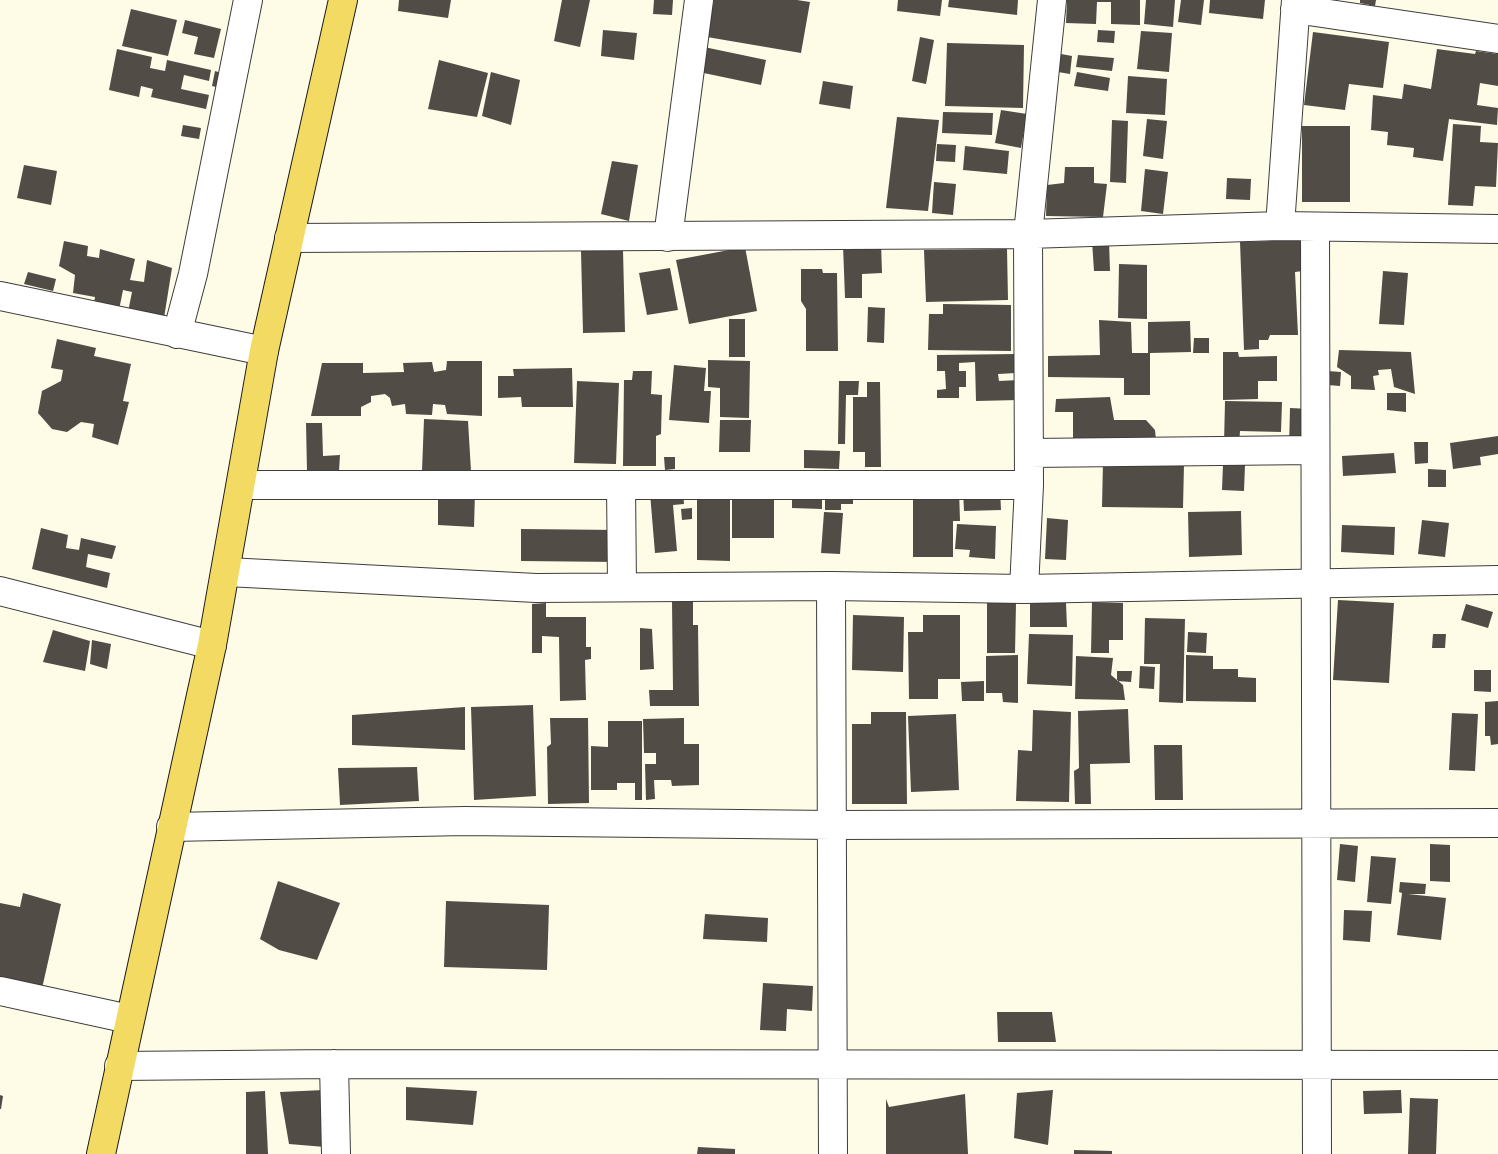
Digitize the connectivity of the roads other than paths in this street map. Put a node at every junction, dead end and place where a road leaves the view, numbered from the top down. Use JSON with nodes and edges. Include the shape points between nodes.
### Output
{"nodes":[{"id":1,"x":248,"y":0,"type":"edge"},
{"id":2,"x":342,"y":0,"type":"edge"},
{"id":3,"x":700,"y":0,"type":"edge"},
{"id":4,"x":1052,"y":0,"type":"edge"},
{"id":5,"x":1295,"y":5,"type":"edge"},
{"id":6,"x":1498,"y":38,"type":"edge"},
{"id":7,"x":1280,"y":226,"type":"junction"},
{"id":8,"x":1315,"y":227,"type":"junction"},
{"id":9,"x":1498,"y":229,"type":"edge"},
{"id":10,"x":1028,"y":234,"type":"junction"},
{"id":11,"x":668,"y":237,"type":"junction"},
{"id":12,"x":289,"y":238,"type":"junction"},
{"id":13,"x":0,"y":296,"type":"edge"},
{"id":14,"x":177,"y":334,"type":"junction"},
{"id":15,"x":264,"y":351,"type":"junction"},
{"id":16,"x":1315,"y":450,"type":"junction"},
{"id":17,"x":1029,"y":453,"type":"junction"},
{"id":18,"x":240,"y":485,"type":"junction"},
{"id":19,"x":621,"y":485,"type":"junction"},
{"id":20,"x":1030,"y":485,"type":"junction"},
{"id":21,"x":227,"y":572,"type":"junction"},
{"id":22,"x":1498,"y":580,"type":"edge"},
{"id":23,"x":1316,"y":583,"type":"junction"},
{"id":24,"x":831,"y":586,"type":"junction"},
{"id":25,"x":622,"y":587,"type":"junction"},
{"id":26,"x":1024,"y":589,"type":"junction"},
{"id":27,"x":0,"y":591,"type":"edge"},
{"id":28,"x":212,"y":644,"type":"junction"},
{"id":29,"x":1316,"y":823,"type":"junction"},
{"id":30,"x":1498,"y":823,"type":"edge"},
{"id":31,"x":832,"y":825,"type":"junction"},
{"id":32,"x":171,"y":826,"type":"junction"},
{"id":33,"x":0,"y":991,"type":"edge"},
{"id":34,"x":129,"y":1019,"type":"junction"},
{"id":35,"x":334,"y":1064,"type":"junction"},
{"id":36,"x":1317,"y":1065,"type":"junction"},
{"id":37,"x":1498,"y":1065,"type":"edge"},
{"id":38,"x":119,"y":1066,"type":"junction"},
{"id":39,"x":833,"y":1066,"type":"junction"},
{"id":40,"x":101,"y":1154,"type":"edge"},
{"id":41,"x":336,"y":1154,"type":"edge"},
{"id":42,"x":833,"y":1154,"type":"edge"},
{"id":43,"x":1317,"y":1154,"type":"edge"}],
"edges":[{"from":1,"to":14,"type":"street","via":[[193,274]]},
{"from":2,"to":12,"type":"main road"},
{"from":3,"to":11,"type":"street"},
{"from":4,"to":10,"type":"street"},
{"from":5,"to":6,"type":"street"},
{"from":5,"to":7,"type":"street"},
{"from":7,"to":8,"type":"street"},
{"from":7,"to":10,"type":"street"},
{"from":8,"to":9,"type":"street"},
{"from":8,"to":16,"type":"street"},
{"from":10,"to":11,"type":"street"},
{"from":10,"to":17,"type":"street"},
{"from":11,"to":12,"type":"street"},
{"from":12,"to":15,"type":"main road"},
{"from":13,"to":14,"type":"street"},
{"from":14,"to":15,"type":"street"},
{"from":15,"to":18,"type":"main road"},
{"from":16,"to":17,"type":"street"},
{"from":16,"to":23,"type":"street"},
{"from":17,"to":20,"type":"street"},
{"from":18,"to":19,"type":"street"},
{"from":18,"to":21,"type":"main road"},
{"from":19,"to":20,"type":"street"},
{"from":19,"to":25,"type":"street"},
{"from":20,"to":26,"type":"street"},
{"from":21,"to":25,"type":"street","via":[[536,588]]},
{"from":21,"to":28,"type":"main road"},
{"from":22,"to":23,"type":"street"},
{"from":23,"to":26,"type":"street"},
{"from":23,"to":29,"type":"street"},
{"from":24,"to":25,"type":"street"},
{"from":24,"to":26,"type":"street"},
{"from":24,"to":31,"type":"street"},
{"from":27,"to":28,"type":"street"},
{"from":28,"to":32,"type":"main road"},
{"from":29,"to":30,"type":"street"},
{"from":29,"to":31,"type":"street"},
{"from":29,"to":36,"type":"street"},
{"from":31,"to":32,"type":"street","via":[[465,821]]},
{"from":31,"to":39,"type":"street"},
{"from":32,"to":34,"type":"main road"},
{"from":33,"to":34,"type":"street"},
{"from":34,"to":38,"type":"main road"},
{"from":35,"to":38,"type":"street"},
{"from":35,"to":39,"type":"street"},
{"from":35,"to":41,"type":"street"},
{"from":36,"to":37,"type":"street"},
{"from":36,"to":39,"type":"street"},
{"from":36,"to":43,"type":"street"},
{"from":38,"to":40,"type":"main road"},
{"from":39,"to":42,"type":"street"}]}
